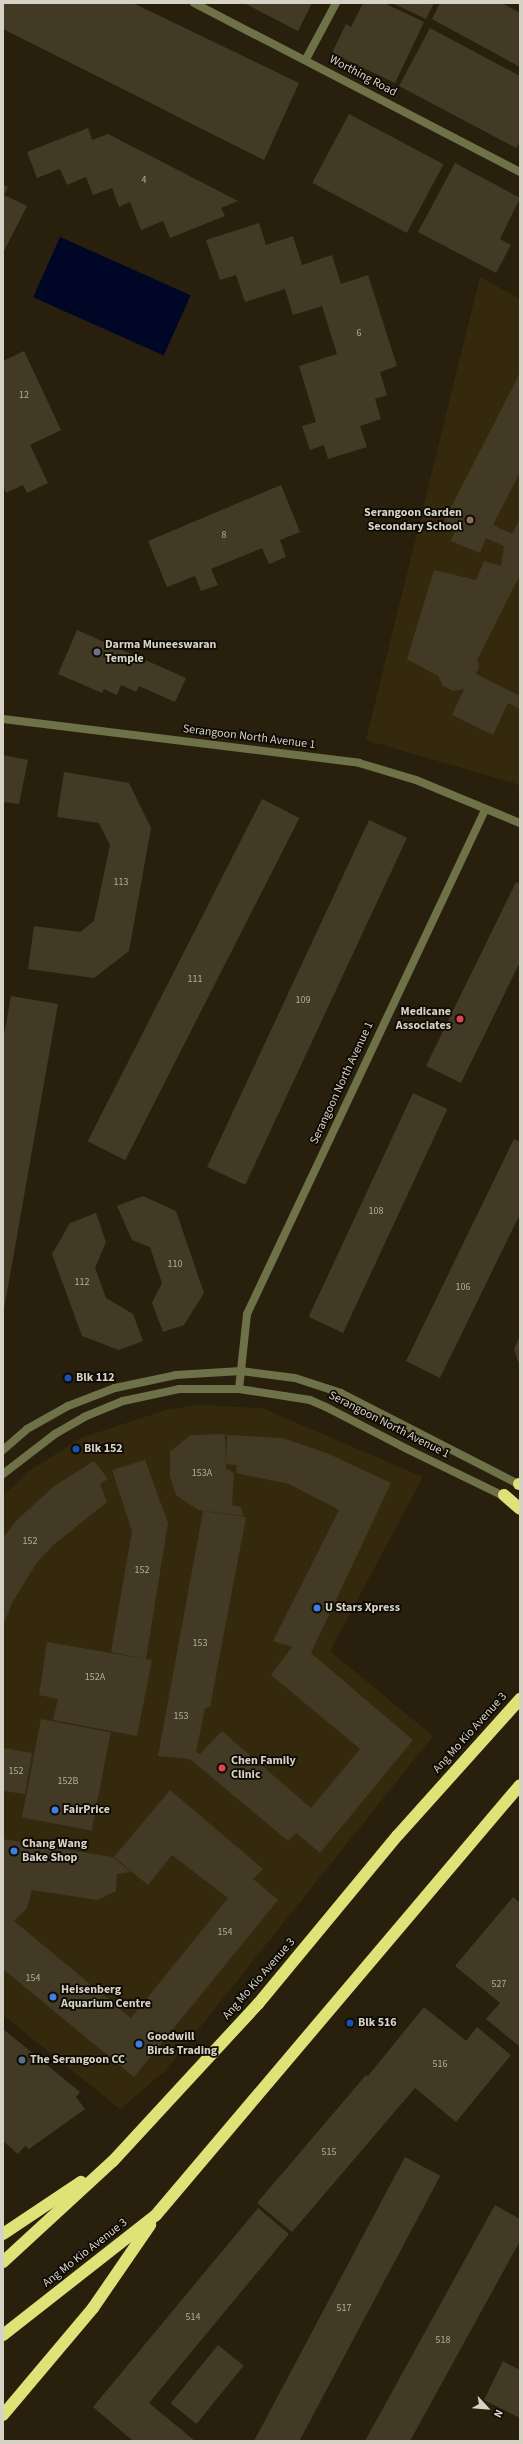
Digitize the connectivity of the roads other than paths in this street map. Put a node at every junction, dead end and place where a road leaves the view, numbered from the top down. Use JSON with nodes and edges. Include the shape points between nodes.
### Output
{"nodes":[{"id":1,"x":194,"y":3,"type":"edge"},
{"id":2,"x":336,"y":3,"type":"edge"},
{"id":3,"x":306,"y":59,"type":"junction"},
{"id":4,"x":520,"y":172,"type":"edge"},
{"id":5,"x":3,"y":719,"type":"edge"},
{"id":6,"x":485,"y":810,"type":"junction"},
{"id":7,"x":520,"y":823,"type":"edge"},
{"id":8,"x":241,"y":1371,"type":"junction"},
{"id":9,"x":239,"y":1389,"type":"junction"},
{"id":10,"x":3,"y":1450,"type":"edge"},
{"id":11,"x":3,"y":1474,"type":"edge"},
{"id":12,"x":520,"y":1484,"type":"edge"},
{"id":13,"x":504,"y":1495,"type":"joint"},
{"id":14,"x":520,"y":1507,"type":"edge"},
{"id":15,"x":520,"y":1699,"type":"edge"},
{"id":16,"x":520,"y":1785,"type":"edge"},
{"id":17,"x":112,"y":2162,"type":"junction"},
{"id":18,"x":156,"y":2215,"type":"junction"},
{"id":19,"x":3,"y":2234,"type":"edge"},
{"id":20,"x":3,"y":2262,"type":"edge"},
{"id":21,"x":3,"y":2335,"type":"edge"},
{"id":22,"x":3,"y":2415,"type":"edge"}],
"edges":[{"from":1,"to":3,"type":"street","name":"Worthing Road"},
{"from":2,"to":3,"type":"street"},
{"from":3,"to":4,"type":"street","name":"Worthing Road"},
{"from":5,"to":6,"type":"street","name":"Serangoon North Avenue 1","via":[[359,763],[416,780]]},
{"from":6,"to":7,"type":"street","name":"Serangoon North Avenue 1"},
{"from":6,"to":8,"type":"street","name":"Serangoon North Avenue 1","via":[[247,1314]]},
{"from":8,"to":9,"type":"street","name":"Serangoon North Avenue 1"},
{"from":8,"to":10,"type":"street","name":"Serangoon North Avenue 1","via":[[176,1375],[115,1388],[68,1406],[27,1429]]},
{"from":8,"to":12,"type":"street","name":"Serangoon North Avenue 1","via":[[295,1378],[341,1393]]},
{"from":9,"to":11,"type":"street","name":"Serangoon North Avenue 1","via":[[179,1389],[123,1402],[84,1417],[61,1430]]},
{"from":9,"to":13,"type":"street","name":"Serangoon North Avenue 1","via":[[310,1400]]},
{"from":13,"to":14,"type":"highway"},
{"from":15,"to":17,"type":"highway","name":"Ang Mo Kio Avenue 3","via":[[398,1835],[258,2004]]},
{"from":16,"to":18,"type":"highway","name":"Ang Mo Kio Avenue 3"},
{"from":17,"to":19,"type":"highway"},
{"from":17,"to":20,"type":"highway","name":"Ang Mo Kio Avenue 3"},
{"from":18,"to":21,"type":"highway","name":"Ang Mo Kio Avenue 3"},
{"from":18,"to":22,"type":"highway","via":[[93,2308]]}]}
